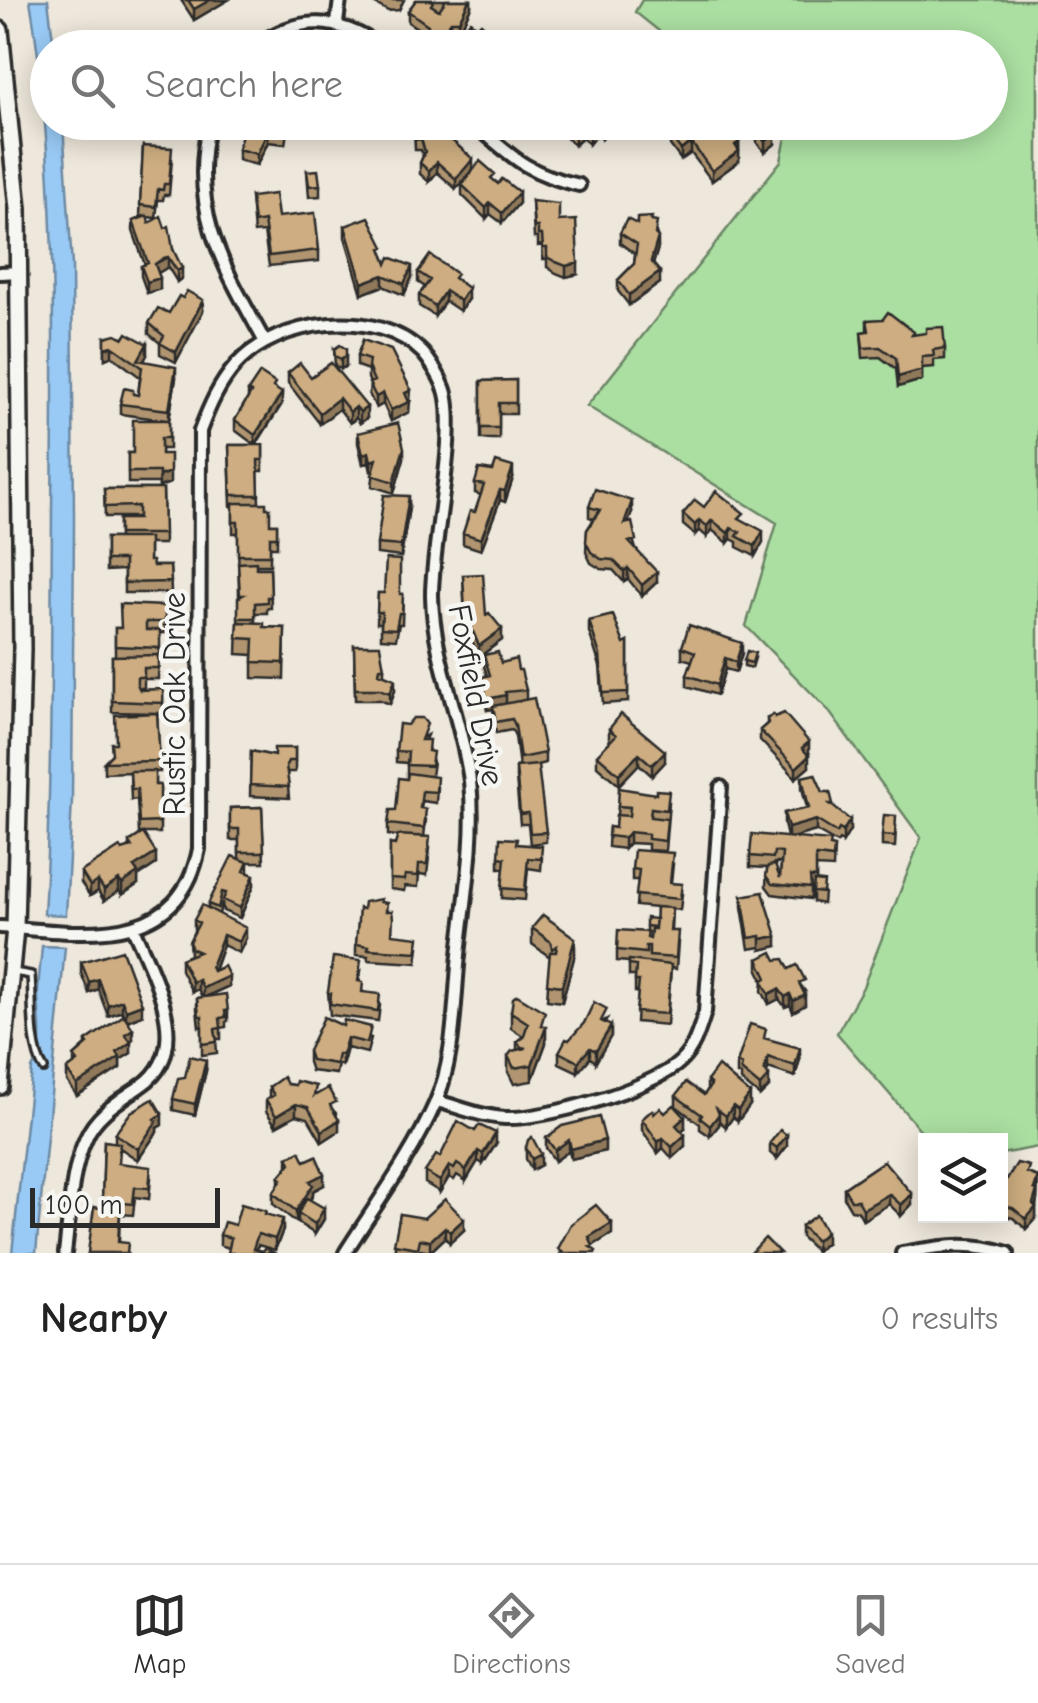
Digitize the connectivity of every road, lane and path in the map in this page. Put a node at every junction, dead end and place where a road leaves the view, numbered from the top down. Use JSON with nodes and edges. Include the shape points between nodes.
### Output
{"nodes":[{"id":1,"x":340,"y":0,"type":"edge"},
{"id":2,"x":337,"y":22,"type":"junction"},
{"id":3,"x":0,"y":30,"type":"edge"},
{"id":4,"x":284,"y":30,"type":"edge"},
{"id":5,"x":351,"y":30,"type":"edge"},
{"id":6,"x":205,"y":140,"type":"edge"},
{"id":7,"x":493,"y":140,"type":"edge"},
{"id":8,"x":578,"y":185,"type":"dead end"},
{"id":9,"x":19,"y":272,"type":"junction"},
{"id":10,"x":0,"y":273,"type":"edge"},
{"id":11,"x":264,"y":342,"type":"junction"},
{"id":12,"x":721,"y":787,"type":"dead end"},
{"id":13,"x":7,"y":927,"type":"edge"},
{"id":14,"x":133,"y":928,"type":"junction"},
{"id":15,"x":10,"y":972,"type":"junction"},
{"id":16,"x":44,"y":1068,"type":"dead end"},
{"id":17,"x":0,"y":1086,"type":"edge"},
{"id":18,"x":437,"y":1100,"type":"junction"},
{"id":19,"x":64,"y":1253,"type":"edge"},
{"id":20,"x":345,"y":1253,"type":"edge"},
{"id":21,"x":902,"y":1253,"type":"edge"},
{"id":22,"x":1008,"y":1253,"type":"edge"}],
"edges":[{"from":1,"to":2,"type":"street"},
{"from":2,"to":4,"type":"street"},
{"from":2,"to":5,"type":"street"},
{"from":3,"to":9,"type":"street"},
{"from":6,"to":11,"type":"street","via":[[208,222],[219,258]]},
{"from":7,"to":8,"type":"street","via":[[521,165]]},
{"from":9,"to":10,"type":"street"},
{"from":9,"to":13,"type":"street","via":[[22,648]]},
{"from":11,"to":14,"type":"street","name":"Rustic Oak Drive","via":[[237,363],[200,430],[195,868],[172,902]]},
{"from":11,"to":18,"type":"street","name":"Foxfield Drive","via":[[306,327],[357,324],[422,352],[446,388],[450,424],[432,598],[470,778],[472,823],[450,1046]]},
{"from":12,"to":18,"type":"street","via":[[704,1012],[684,1059],[644,1086],[532,1116],[495,1117]]},
{"from":13,"to":14,"type":"street","name":"Rustic Oak Drive","via":[[110,933]]},
{"from":13,"to":15,"type":"street"},
{"from":14,"to":19,"type":"street","via":[[162,998],[166,1046],[150,1079],[106,1111],[86,1136]]},
{"from":15,"to":16,"type":"lane","via":[[30,975]]},
{"from":15,"to":17,"type":"street"},
{"from":18,"to":20,"type":"street","name":"Foxfield Drive"},
{"from":21,"to":22,"type":"street","via":[[948,1245]]}]}
